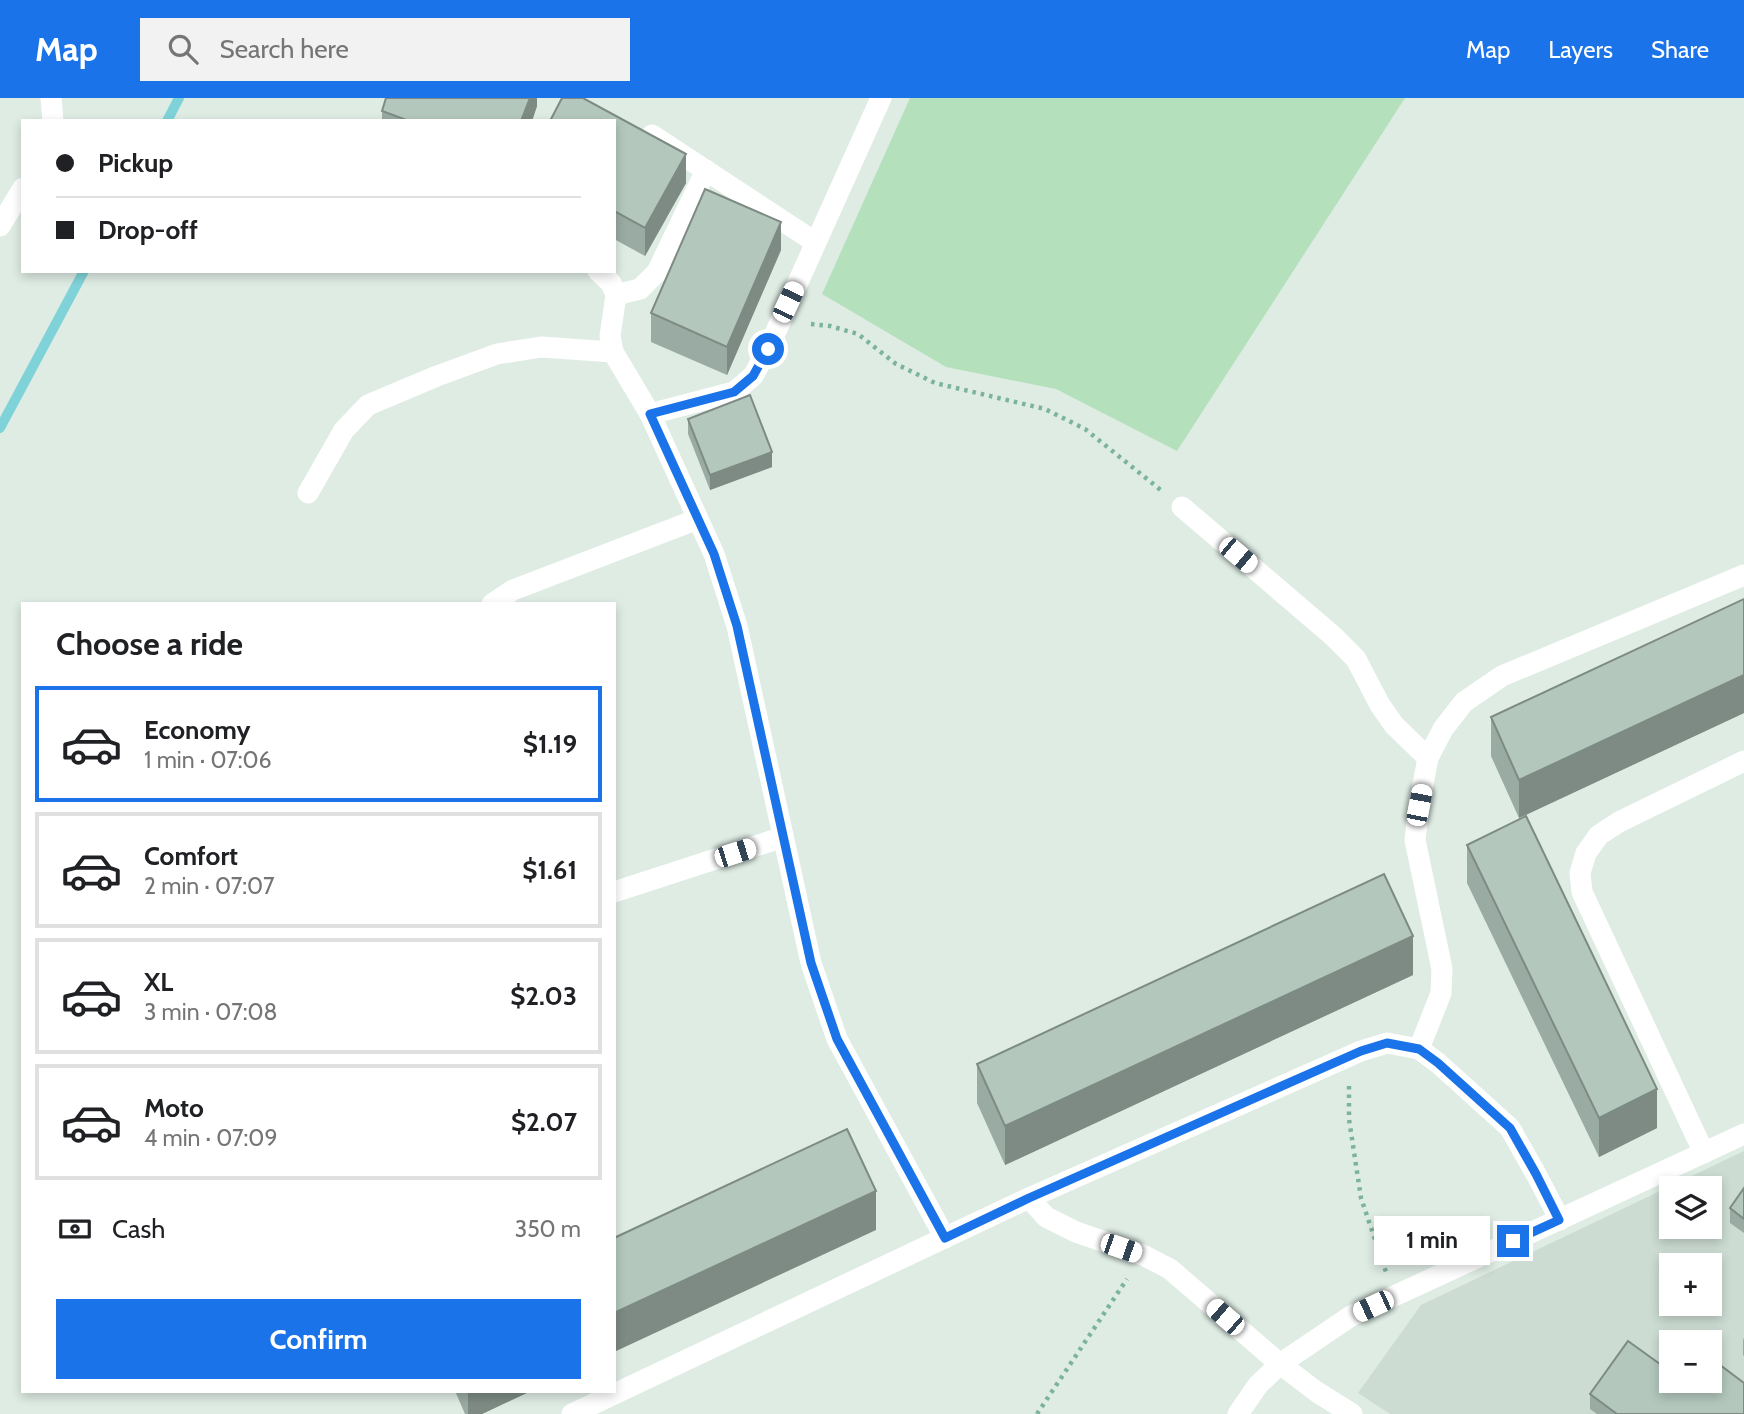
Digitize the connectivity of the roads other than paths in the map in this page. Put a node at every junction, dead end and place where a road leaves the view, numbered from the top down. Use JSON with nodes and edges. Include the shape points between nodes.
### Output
{"nodes":[{"id":1,"x":51,"y":98,"type":"edge"},
{"id":2,"x":881,"y":98,"type":"edge"},
{"id":3,"x":53,"y":119,"type":"edge"},
{"id":4,"x":653,"y":135,"type":"edge"},
{"id":5,"x":706,"y":170,"type":"junction"},
{"id":6,"x":21,"y":191,"type":"edge"},
{"id":7,"x":0,"y":226,"type":"edge"},
{"id":8,"x":816,"y":243,"type":"junction"},
{"id":9,"x":600,"y":273,"type":"edge"},
{"id":10,"x":616,"y":295,"type":"junction"},
{"id":11,"x":613,"y":352,"type":"junction"},
{"id":12,"x":650,"y":414,"type":"junction"},
{"id":13,"x":308,"y":493,"type":"dead end"},
{"id":14,"x":1182,"y":507,"type":"road end"},
{"id":15,"x":698,"y":519,"type":"junction"},
{"id":16,"x":1744,"y":575,"type":"edge"},
{"id":17,"x":495,"y":602,"type":"edge"},
{"id":18,"x":1428,"y":758,"type":"junction"},
{"id":19,"x":1744,"y":761,"type":"edge"},
{"id":20,"x":783,"y":837,"type":"junction"},
{"id":21,"x":616,"y":891,"type":"edge"},
{"id":22,"x":1419,"y":1049,"type":"junction"},
{"id":23,"x":1744,"y":1134,"type":"edge"},
{"id":24,"x":1704,"y":1153,"type":"junction"},
{"id":25,"x":1029,"y":1198,"type":"junction"},
{"id":26,"x":1559,"y":1220,"type":"junction"},
{"id":27,"x":945,"y":1238,"type":"junction"},
{"id":28,"x":1280,"y":1364,"type":"junction"},
{"id":29,"x":572,"y":1414,"type":"edge"},
{"id":30,"x":1238,"y":1414,"type":"edge"},
{"id":31,"x":1352,"y":1414,"type":"edge"}],
"edges":[{"from":1,"to":3,"type":"street"},
{"from":2,"to":8,"type":"street"},
{"from":4,"to":5,"type":"street"},
{"from":5,"to":8,"type":"street"},
{"from":5,"to":10,"type":"street","via":[[657,272],[640,289]]},
{"from":6,"to":7,"type":"street"},
{"from":8,"to":12,"type":"street","via":[[753,376],[734,392]]},
{"from":9,"to":10,"type":"street"},
{"from":10,"to":11,"type":"street","via":[[610,336]]},
{"from":11,"to":12,"type":"street"},
{"from":11,"to":13,"type":"street","via":[[541,347],[497,354],[368,405],[344,430]]},
{"from":12,"to":15,"type":"street"},
{"from":14,"to":18,"type":"street","via":[[1356,659],[1394,725]]},
{"from":15,"to":17,"type":"street","via":[[513,590]]},
{"from":15,"to":20,"type":"street","via":[[737,626]]},
{"from":16,"to":18,"type":"street","via":[[1502,676],[1464,702]]},
{"from":18,"to":22,"type":"street","via":[[1415,840],[1442,969],[1441,993]]},
{"from":19,"to":24,"type":"street","via":[[1599,835],[1586,853],[1580,873],[1582,892]]},
{"from":20,"to":21,"type":"street"},
{"from":20,"to":27,"type":"street","via":[[811,963],[837,1039]]},
{"from":22,"to":25,"type":"street","via":[[1387,1043],[1361,1051]]},
{"from":22,"to":26,"type":"street","via":[[1510,1128]]},
{"from":23,"to":24,"type":"street"},
{"from":24,"to":26,"type":"street"},
{"from":25,"to":27,"type":"street"},
{"from":25,"to":28,"type":"street","via":[[1046,1217],[1170,1269]]},
{"from":26,"to":28,"type":"street","via":[[1351,1316]]},
{"from":27,"to":29,"type":"street"},
{"from":28,"to":30,"type":"street"},
{"from":28,"to":31,"type":"street"}]}
